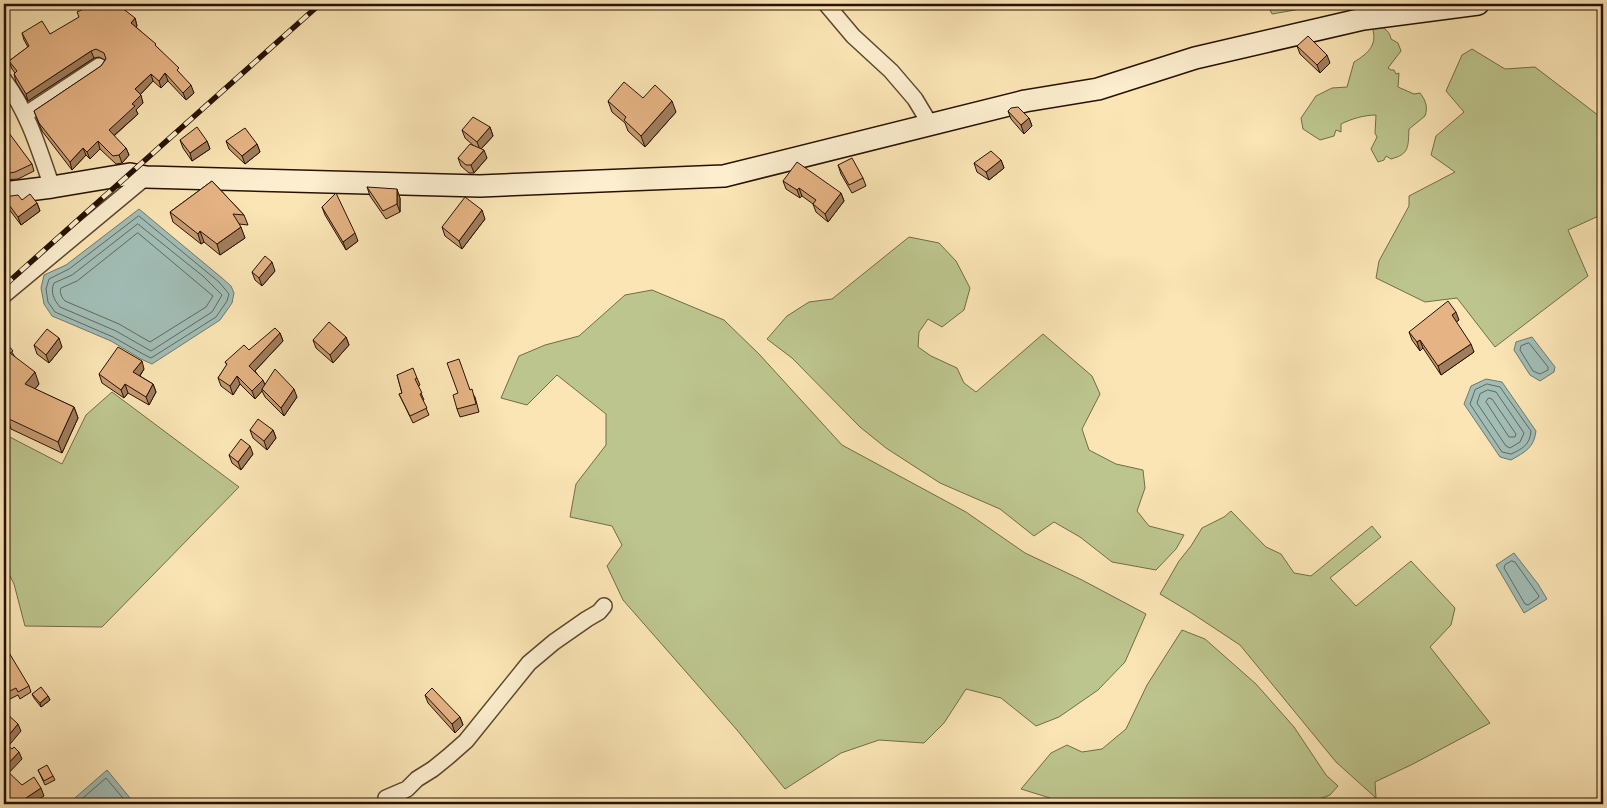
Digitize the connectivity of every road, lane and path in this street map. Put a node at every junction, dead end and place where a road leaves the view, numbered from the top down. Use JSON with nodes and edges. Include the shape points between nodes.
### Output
{"nodes":[{"id":1,"x":826,"y":4,"type":"edge"},
{"id":2,"x":1478,"y":4,"type":"edge"},
{"id":3,"x":1443,"y":6,"type":"edge"},
{"id":4,"x":99,"y":66,"type":"edge"},
{"id":5,"x":4,"y":80,"type":"edge"},
{"id":6,"x":26,"y":114,"type":"junction"},
{"id":7,"x":930,"y":124,"type":"junction"},
{"id":8,"x":146,"y":177,"type":"junction"},
{"id":9,"x":52,"y":187,"type":"junction"},
{"id":10,"x":4,"y":193,"type":"edge"},
{"id":11,"x":4,"y":295,"type":"edge"},
{"id":12,"x":604,"y":606,"type":"dead end"},
{"id":13,"x":384,"y":804,"type":"edge"}],
"edges":[{"from":1,"to":7,"type":"street","via":[[853,36],[891,71],[915,99]]},
{"from":2,"to":3,"type":"main road"},
{"from":3,"to":7,"type":"main road","via":[[1363,19],[1195,58],[1098,89],[1025,101]]},
{"from":4,"to":6,"type":"street"},
{"from":5,"to":6,"type":"street"},
{"from":6,"to":9,"type":"street"},
{"from":7,"to":8,"type":"main road","via":[[724,176],[480,186]]},
{"from":8,"to":9,"type":"main road","via":[[130,174]]},
{"from":8,"to":11,"type":"street"},
{"from":9,"to":10,"type":"main road"},
{"from":12,"to":13,"type":"street","via":[[529,663],[466,741],[407,789],[386,798]]}]}
